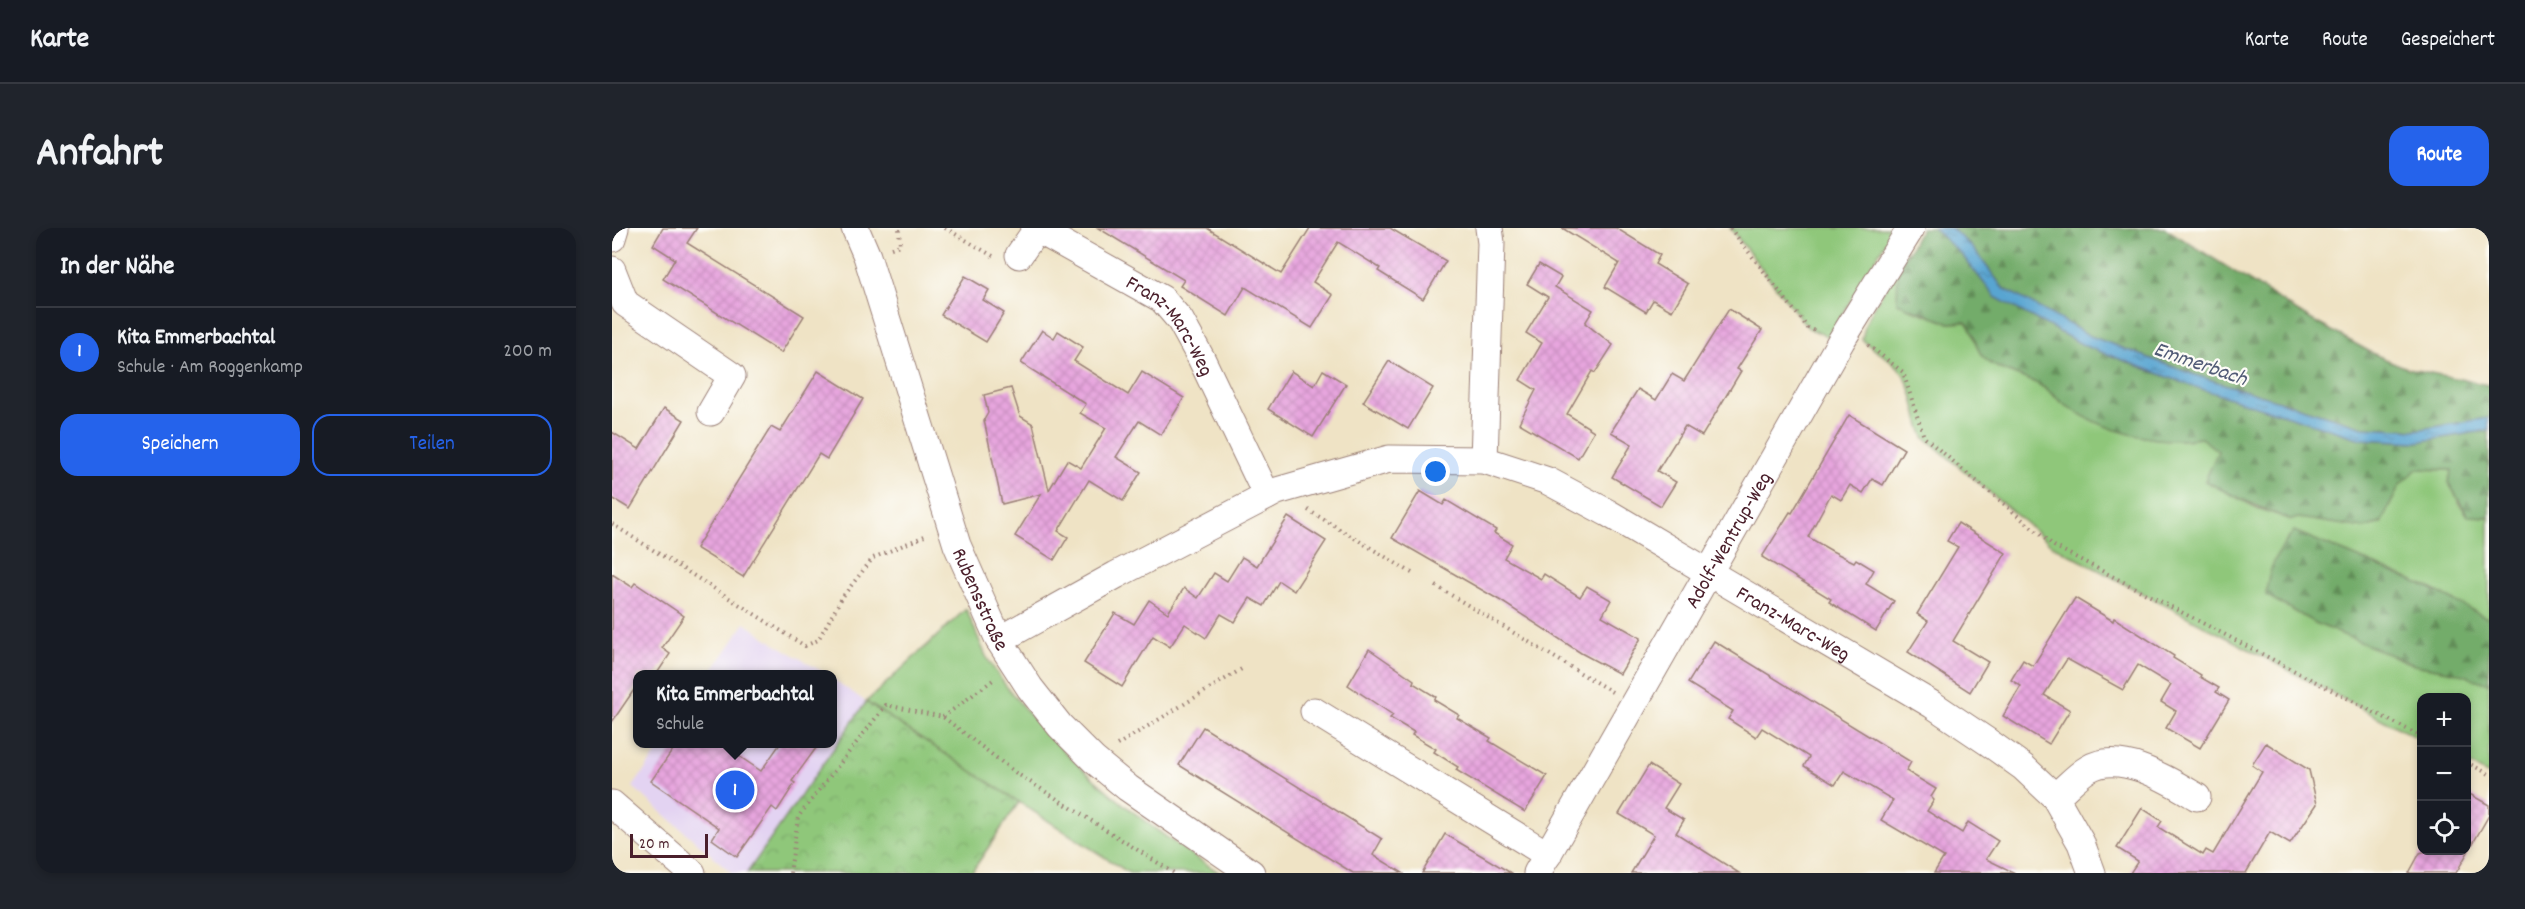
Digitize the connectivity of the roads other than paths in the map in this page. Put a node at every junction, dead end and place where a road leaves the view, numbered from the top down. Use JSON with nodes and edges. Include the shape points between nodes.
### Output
{"nodes":[{"id":1,"x":615,"y":228,"type":"edge"},
{"id":2,"x":855,"y":228,"type":"edge"},
{"id":3,"x":1489,"y":228,"type":"edge"},
{"id":4,"x":1911,"y":228,"type":"edge"},
{"id":5,"x":612,"y":238,"type":"edge"},
{"id":6,"x":1019,"y":255,"type":"road end"},
{"id":7,"x":612,"y":270,"type":"edge"},
{"id":8,"x":711,"y":412,"type":"dead end"},
{"id":9,"x":1484,"y":460,"type":"junction"},
{"id":10,"x":1272,"y":494,"type":"junction"},
{"id":11,"x":1709,"y":573,"type":"junction"},
{"id":12,"x":1005,"y":649,"type":"junction"},
{"id":13,"x":1314,"y":711,"type":"dead end"},
{"id":14,"x":2055,"y":797,"type":"junction"},
{"id":15,"x":2197,"y":797,"type":"dead end"},
{"id":16,"x":612,"y":804,"type":"edge"},
{"id":17,"x":1542,"y":864,"type":"edge"},
{"id":18,"x":692,"y":873,"type":"edge"},
{"id":19,"x":1251,"y":873,"type":"edge"},
{"id":20,"x":2092,"y":873,"type":"edge"}],
"edges":[{"from":1,"to":5,"type":"street"},
{"from":2,"to":12,"type":"street","name":"Rubensstraße","via":[[950,526]]},
{"from":3,"to":9,"type":"street"},
{"from":4,"to":11,"type":"street","name":"Adolf-Wentrup-Weg","via":[[1841,341]]},
{"from":6,"to":10,"type":"street","name":"Franz-Marc-Weg","via":[[1036,229],[1162,298],[1180,320]]},
{"from":7,"to":8,"type":"street","via":[[625,303],[732,376]]},
{"from":9,"to":10,"type":"street","name":"Franz-Marc-Weg","via":[[1389,459]]},
{"from":9,"to":11,"type":"street","name":"Franz-Marc-Weg","via":[[1548,481]]},
{"from":10,"to":12,"type":"street","name":"Franz-Marc-Weg","via":[[1126,570]]},
{"from":11,"to":14,"type":"street","name":"Franz-Marc-Weg","via":[[1933,705],[2023,767]]},
{"from":11,"to":17,"type":"street","name":"Adolf-Wentrup-Weg"},
{"from":12,"to":19,"type":"street","name":"Rubensstraße","via":[[1060,726],[1094,760]]},
{"from":13,"to":17,"type":"street","name":"Adolf-Wentrup-Weg"},
{"from":14,"to":15,"type":"street","via":[[2089,768],[2127,763],[2166,778]]},
{"from":14,"to":20,"type":"street","name":"Franz-Marc-Weg"},
{"from":16,"to":18,"type":"street"}]}
